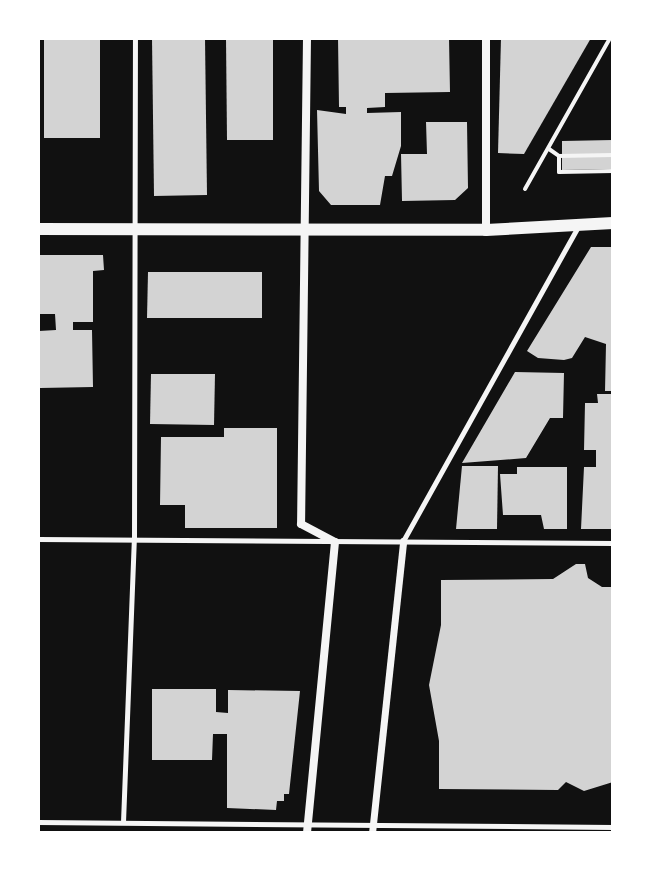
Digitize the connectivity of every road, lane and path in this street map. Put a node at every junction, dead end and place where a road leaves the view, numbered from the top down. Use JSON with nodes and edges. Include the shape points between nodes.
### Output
{"nodes":[{"id":1,"x":135,"y":38,"type":"edge"},
{"id":2,"x":307,"y":38,"type":"edge"},
{"id":3,"x":486,"y":38,"type":"edge"},
{"id":4,"x":610,"y":38,"type":"edge"},
{"id":5,"x":548,"y":149,"type":"junction"},
{"id":6,"x":613,"y":155,"type":"edge"},
{"id":7,"x":559,"y":156,"type":"junction"},
{"id":8,"x":613,"y":171,"type":"edge"},
{"id":9,"x":525,"y":189,"type":"dead end"},
{"id":10,"x":580,"y":223,"type":"junction"},
{"id":11,"x":613,"y":223,"type":"edge"},
{"id":12,"x":38,"y":229,"type":"edge"},
{"id":13,"x":133,"y":229,"type":"junction"},
{"id":14,"x":303,"y":230,"type":"junction"},
{"id":15,"x":486,"y":230,"type":"junction"},
{"id":16,"x":38,"y":539,"type":"edge"},
{"id":17,"x":134,"y":539,"type":"junction"},
{"id":18,"x":403,"y":541,"type":"junction"},
{"id":19,"x":335,"y":542,"type":"junction"},
{"id":20,"x":613,"y":543,"type":"edge"},
{"id":21,"x":38,"y":822,"type":"edge"},
{"id":22,"x":123,"y":822,"type":"junction"},
{"id":23,"x":613,"y":827,"type":"edge"},
{"id":24,"x":307,"y":829,"type":"edge"},
{"id":25,"x":372,"y":829,"type":"edge"}],
"edges":[{"from":1,"to":13,"type":"lane"},
{"from":2,"to":14,"type":"street"},
{"from":3,"to":15,"type":"street"},
{"from":4,"to":5,"type":"path"},
{"from":5,"to":7,"type":"path"},
{"from":5,"to":9,"type":"path"},
{"from":6,"to":7,"type":"path"},
{"from":7,"to":8,"type":"path","via":[[559,172]]},
{"from":10,"to":11,"type":"street"},
{"from":10,"to":15,"type":"street"},
{"from":10,"to":18,"type":"lane"},
{"from":12,"to":13,"type":"street"},
{"from":13,"to":14,"type":"street"},
{"from":13,"to":17,"type":"lane"},
{"from":14,"to":15,"type":"street"},
{"from":14,"to":19,"type":"street","via":[[301,524]]},
{"from":16,"to":17,"type":"lane"},
{"from":17,"to":19,"type":"lane"},
{"from":17,"to":22,"type":"lane"},
{"from":18,"to":19,"type":"lane"},
{"from":18,"to":20,"type":"lane"},
{"from":18,"to":25,"type":"street"},
{"from":19,"to":24,"type":"street"},
{"from":21,"to":22,"type":"lane"},
{"from":22,"to":24,"type":"lane"},
{"from":23,"to":25,"type":"lane"},
{"from":24,"to":25,"type":"lane"}]}
